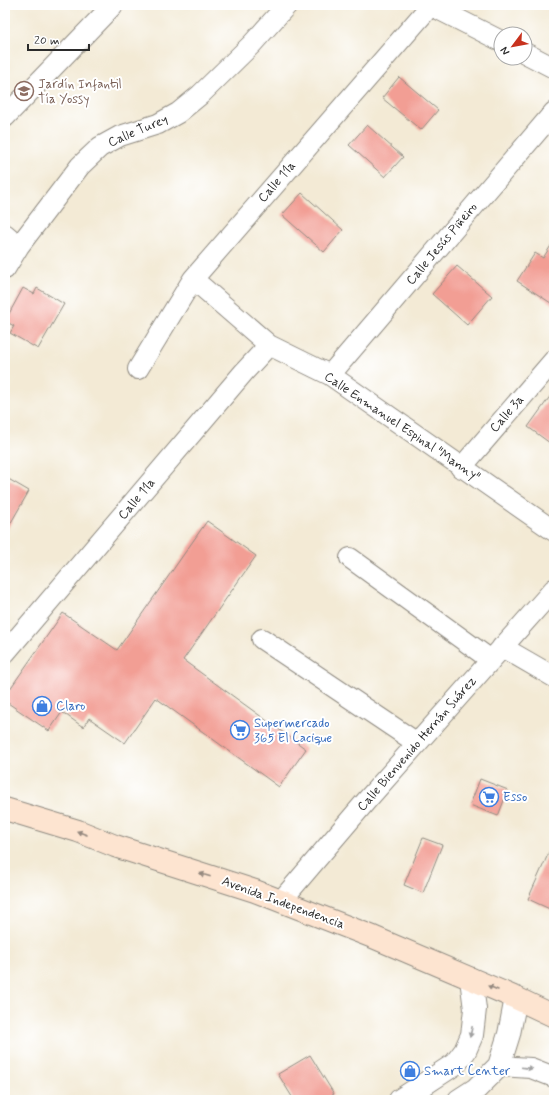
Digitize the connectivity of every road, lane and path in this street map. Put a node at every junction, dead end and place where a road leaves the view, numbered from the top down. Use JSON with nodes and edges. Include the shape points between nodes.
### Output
{"nodes":[{"id":1,"x":113,"y":5,"type":"edge"},
{"id":2,"x":287,"y":5,"type":"edge"},
{"id":3,"x":431,"y":5,"type":"edge"},
{"id":4,"x":493,"y":37,"type":"edge"},
{"id":5,"x":533,"y":57,"type":"edge"},
{"id":6,"x":554,"y":68,"type":"edge"},
{"id":7,"x":554,"y":112,"type":"edge"},
{"id":8,"x":5,"y":117,"type":"edge"},
{"id":9,"x":12,"y":240,"type":"edge"},
{"id":10,"x":5,"y":269,"type":"edge"},
{"id":11,"x":193,"y":279,"type":"junction"},
{"id":12,"x":269,"y":345,"type":"junction"},
{"id":13,"x":554,"y":360,"type":"edge"},
{"id":14,"x":138,"y":369,"type":"dead end"},
{"id":15,"x":330,"y":375,"type":"junction"},
{"id":16,"x":461,"y":468,"type":"junction"},
{"id":17,"x":554,"y":532,"type":"edge"},
{"id":18,"x":350,"y":558,"type":"dead end"},
{"id":19,"x":554,"y":589,"type":"edge"},
{"id":20,"x":262,"y":639,"type":"dead end"},
{"id":21,"x":497,"y":653,"type":"junction"},
{"id":22,"x":5,"y":654,"type":"edge"},
{"id":23,"x":554,"y":677,"type":"edge"},
{"id":24,"x":417,"y":743,"type":"junction"},
{"id":25,"x":5,"y":809,"type":"edge"},
{"id":26,"x":281,"y":901,"type":"junction"},
{"id":27,"x":471,"y":979,"type":"junction"},
{"id":28,"x":516,"y":998,"type":"junction"},
{"id":29,"x":554,"y":1016,"type":"edge"},
{"id":30,"x":499,"y":1066,"type":"junction"},
{"id":31,"x":554,"y":1076,"type":"edge"},
{"id":32,"x":400,"y":1100,"type":"edge"},
{"id":33,"x":459,"y":1100,"type":"edge"}],
"edges":[{"from":1,"to":8,"type":"street"},
{"from":2,"to":9,"type":"street","name":"Calle Turey","via":[[200,96],[178,113],[158,124],[120,136],[100,147]]},
{"from":3,"to":4,"type":"street"},
{"from":3,"to":11,"type":"street","name":"Calle 11a"},
{"from":5,"to":6,"type":"street"},
{"from":7,"to":15,"type":"street","name":"Calle Jesús Piñeiro"},
{"from":9,"to":10,"type":"street","name":"Calle Turey"},
{"from":11,"to":12,"type":"street","name":"Calle Enmanuel Espinal \"Manny\""},
{"from":11,"to":14,"type":"street","name":"Calle 11a"},
{"from":12,"to":15,"type":"street","name":"Calle Enmanuel Espinal \"Manny\""},
{"from":12,"to":22,"type":"street","name":"Calle 11a"},
{"from":13,"to":16,"type":"street","name":"Calle 3a"},
{"from":15,"to":16,"type":"street","name":"Calle Enmanuel Espinal \"Manny\""},
{"from":16,"to":17,"type":"street","name":"Calle Enmanuel Espinal \"Manny\""},
{"from":18,"to":21,"type":"street"},
{"from":19,"to":21,"type":"street","name":"Calle Bienvenido Hernán Suárez"},
{"from":20,"to":24,"type":"street"},
{"from":21,"to":23,"type":"street"},
{"from":21,"to":24,"type":"street","name":"Calle Bienvenido Hernán Suárez"},
{"from":24,"to":26,"type":"street","name":"Calle Bienvenido Hernán Suárez"},
{"from":26,"to":25,"type":"main road","name":"Avenida Independencia","one_way":true,"via":[[115,846],[78,831]]},
{"from":26,"to":27,"type":"main road","name":"Avenida Independencia"},
{"from":28,"to":27,"type":"main road","name":"Avenida Independencia","one_way":true},
{"from":27,"to":32,"type":"street","one_way":true,"via":[[475,1009],[472,1035],[465,1051],[455,1064]]},
{"from":28,"to":29,"type":"main road","name":"Avenida Independencia"},
{"from":28,"to":30,"type":"street"},
{"from":30,"to":31,"type":"street","one_way":true,"via":[[531,1068]]},
{"from":30,"to":33,"type":"street","via":[[476,1090]]}]}
